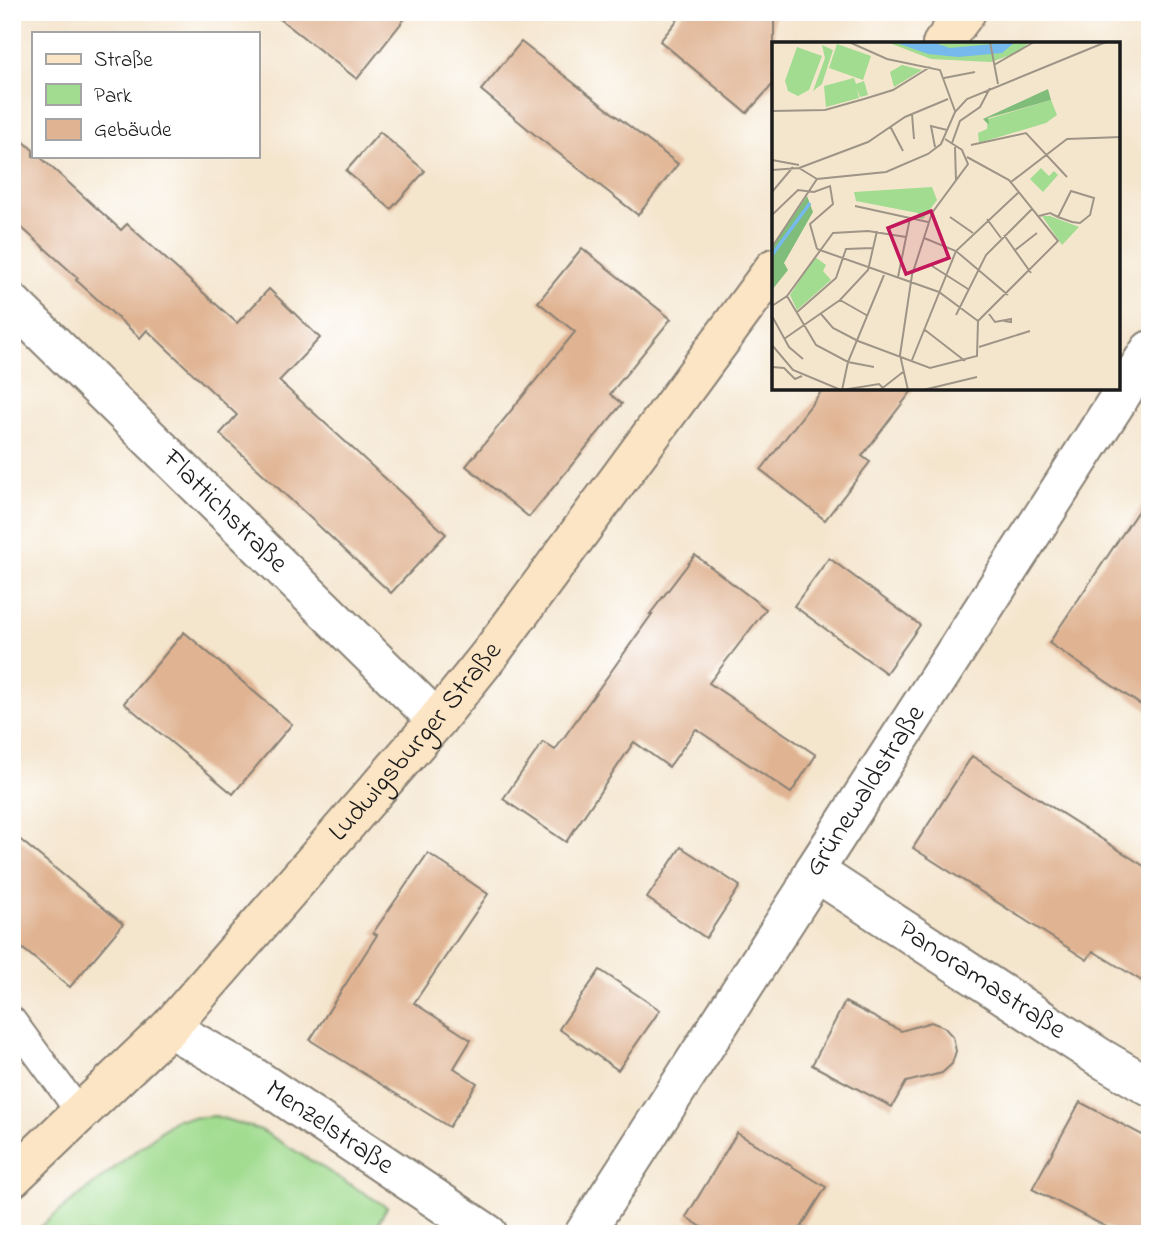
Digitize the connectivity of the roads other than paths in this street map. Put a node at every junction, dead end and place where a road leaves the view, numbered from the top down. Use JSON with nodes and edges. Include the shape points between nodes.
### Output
{"nodes":[{"id":1,"x":966,"y":12,"type":"edge"},
{"id":2,"x":944,"y":42,"type":"edge"},
{"id":3,"x":772,"y":271,"type":"edge"},
{"id":4,"x":12,"y":303,"type":"edge"},
{"id":5,"x":1150,"y":350,"type":"edge"},
{"id":6,"x":437,"y":720,"type":"junction"},
{"id":7,"x":814,"y":871,"type":"junction"},
{"id":8,"x":12,"y":1020,"type":"edge"},
{"id":9,"x":169,"y":1028,"type":"junction"},
{"id":10,"x":1150,"y":1087,"type":"edge"},
{"id":11,"x":80,"y":1113,"type":"junction"},
{"id":12,"x":12,"y":1178,"type":"edge"},
{"id":13,"x":488,"y":1234,"type":"edge"},
{"id":14,"x":584,"y":1234,"type":"edge"}],
"edges":[{"from":1,"to":2,"type":"main road"},
{"from":3,"to":6,"type":"main road","name":"Ludwigsburger Straße"},
{"from":4,"to":6,"type":"street","name":"Flattichstraße"},
{"from":5,"to":7,"type":"street","name":"Grünewaldstraße"},
{"from":6,"to":9,"type":"main road","name":"Ludwigsburger Straße"},
{"from":7,"to":10,"type":"street","name":"Panoramastraße"},
{"from":7,"to":14,"type":"street","name":"Grünewaldstraße"},
{"from":8,"to":11,"type":"lane"},
{"from":9,"to":11,"type":"main road","name":"Ludwigsburger Straße"},
{"from":9,"to":13,"type":"street","name":"Menzelstraße","via":[[243,1070]]},
{"from":11,"to":12,"type":"main road","name":"Ludwigsburger Straße"}]}
